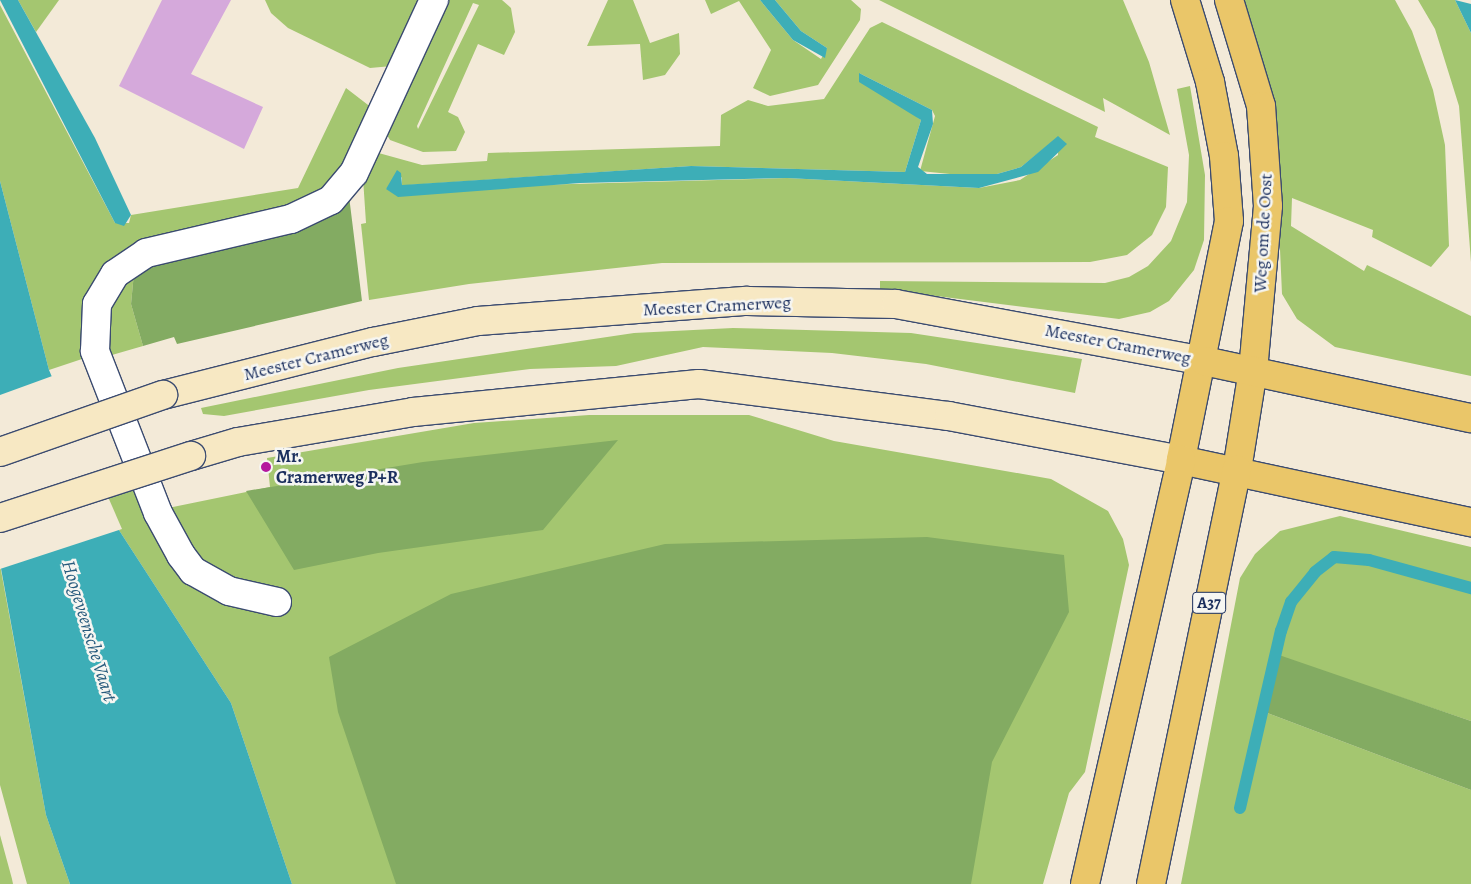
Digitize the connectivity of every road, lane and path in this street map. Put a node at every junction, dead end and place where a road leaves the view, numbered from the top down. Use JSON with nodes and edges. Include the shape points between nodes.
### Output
{"nodes":[{"id":1,"x":434,"y":0,"type":"edge"},
{"id":2,"x":1185,"y":0,"type":"edge"},
{"id":3,"x":1229,"y":0,"type":"edge"},
{"id":4,"x":1204,"y":361,"type":"junction"},
{"id":5,"x":1253,"y":370,"type":"junction"},
{"id":6,"x":1471,"y":418,"type":"edge"},
{"id":7,"x":0,"y":452,"type":"edge"},
{"id":8,"x":1181,"y":460,"type":"junction"},
{"id":9,"x":1237,"y":470,"type":"junction"},
{"id":10,"x":0,"y":518,"type":"edge"},
{"id":11,"x":1471,"y":522,"type":"edge"},
{"id":12,"x":277,"y":602,"type":"dead end"},
{"id":13,"x":1085,"y":884,"type":"edge"},
{"id":14,"x":1151,"y":884,"type":"edge"}],
"edges":[{"from":1,"to":12,"type":"street","via":[[354,173],[332,200],[291,219],[146,253],[115,274],[97,304],[95,351],[158,513],[181,555],[193,571],[228,591]]},
{"from":2,"to":4,"type":"main road","name":"Weg om de Oost","via":[[1210,82],[1224,156],[1229,221]]},
{"from":3,"to":5,"type":"main road","name":"Weg om de Oost","via":[[1261,106],[1267,174],[1267,238]]},
{"from":4,"to":5,"type":"main road","name":"Meester Cramerweg"},
{"from":4,"to":7,"type":"main road","name":"Meester Cramerweg","bridge":true,"via":[[896,304],[747,301],[478,322],[373,342],[163,396]]},
{"from":4,"to":8,"type":"main road","name":"Weg om de Oost"},
{"from":5,"to":6,"type":"main road","name":"Meester Cramerweg"},
{"from":5,"to":9,"type":"main road","name":"Weg om de Oost"},
{"from":8,"to":9,"type":"main road"},
{"from":8,"to":10,"type":"main road","bridge":true,"via":[[949,416],[699,384],[413,412],[238,442]]},
{"from":8,"to":13,"type":"main road","name":"Weg om de Oost"},
{"from":9,"to":11,"type":"main road"},
{"from":9,"to":14,"type":"main road","number":"A37"}]}
